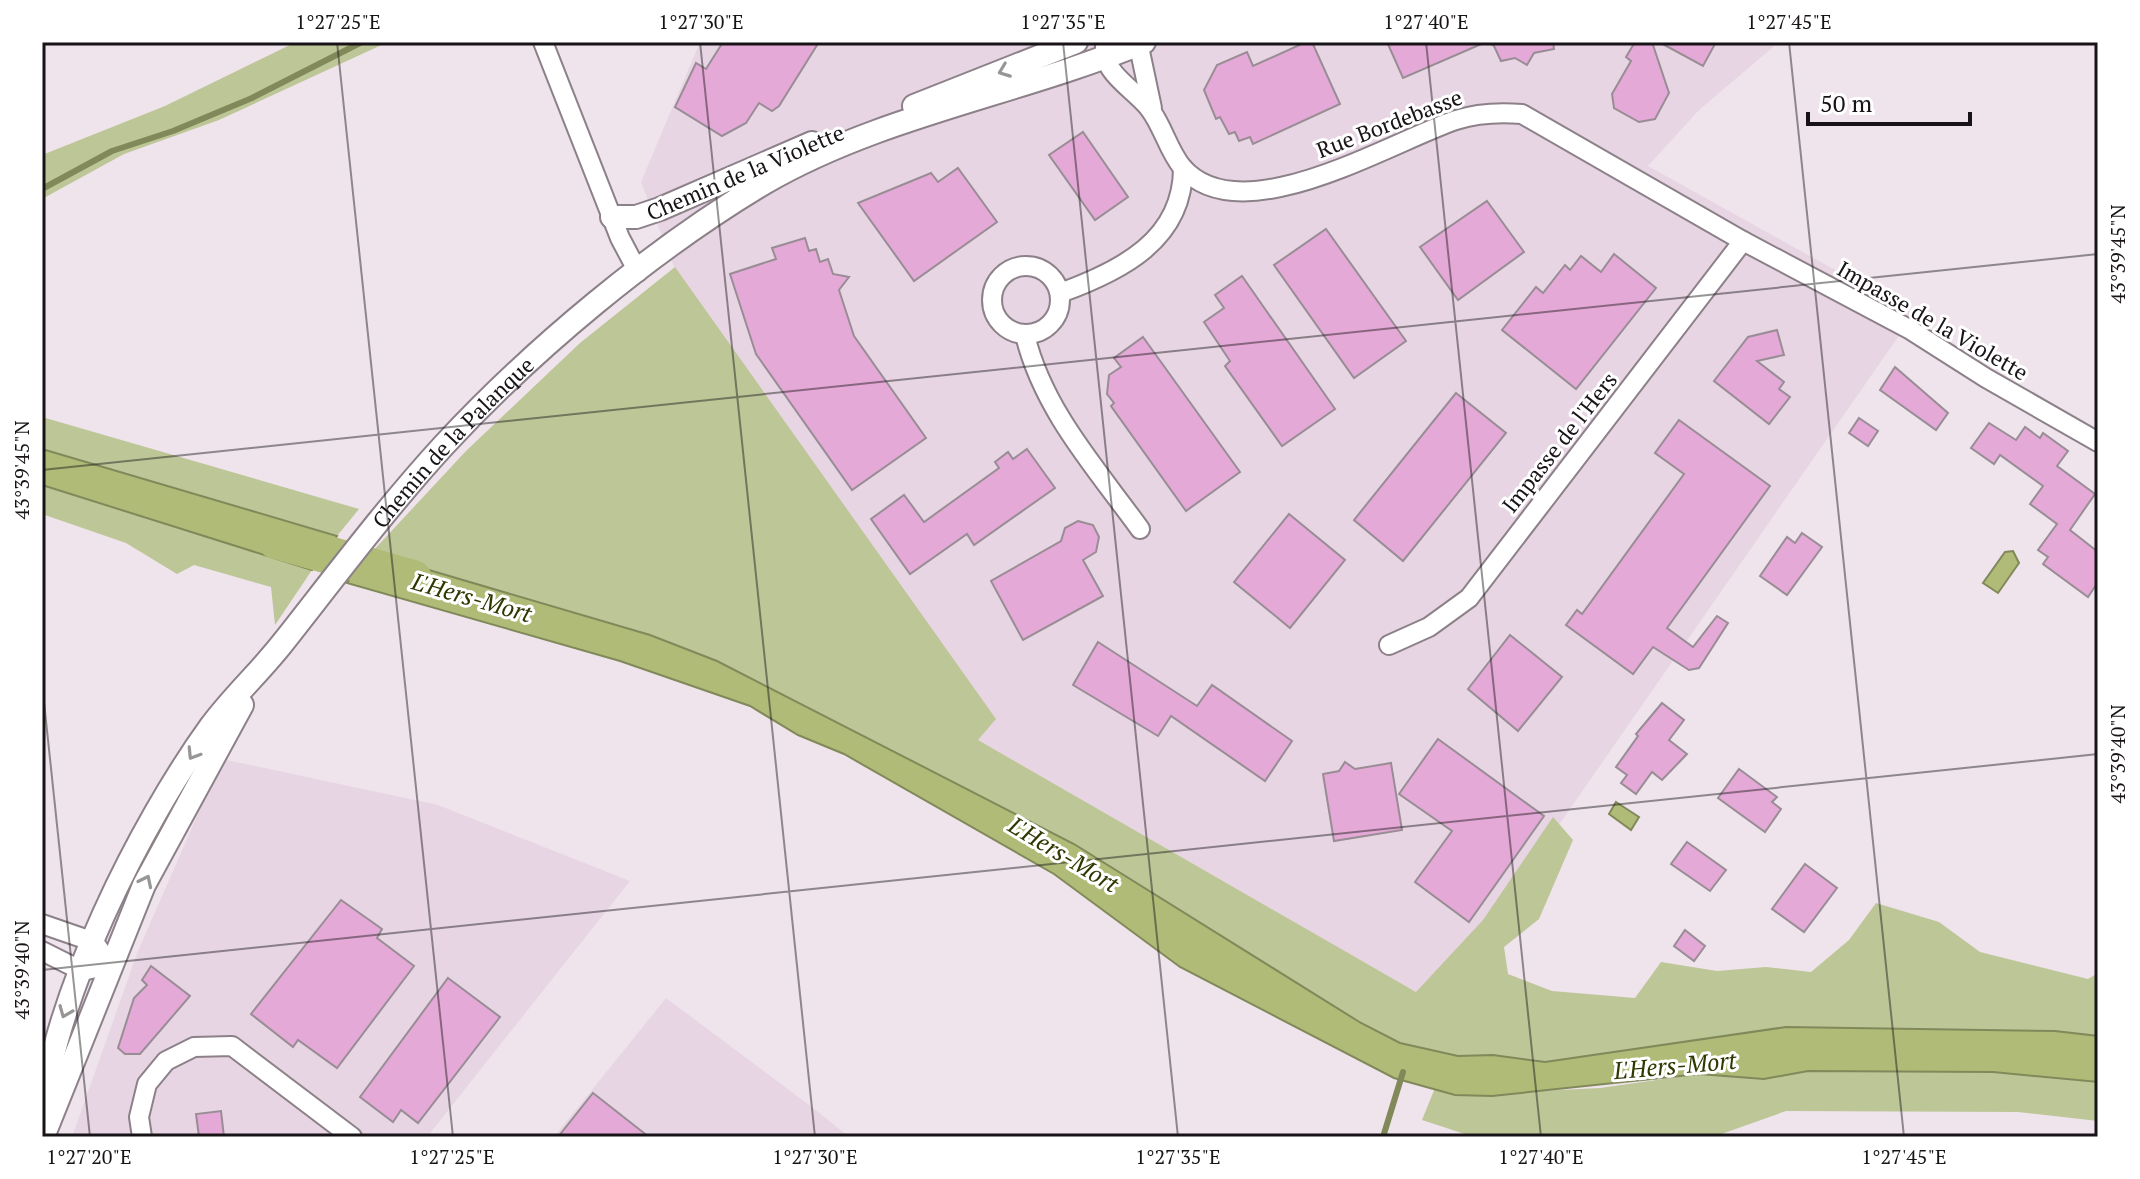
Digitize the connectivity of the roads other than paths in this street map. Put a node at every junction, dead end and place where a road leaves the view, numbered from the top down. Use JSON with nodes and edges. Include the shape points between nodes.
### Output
{"nodes":[{"id":1,"x":543,"y":42,"type":"edge"},
{"id":2,"x":1076,"y":42,"type":"edge"},
{"id":3,"x":1141,"y":43,"type":"edge"},
{"id":4,"x":1104,"y":50,"type":"edge"},
{"id":5,"x":1154,"y":114,"type":"junction"},
{"id":6,"x":877,"y":120,"type":"junction"},
{"id":7,"x":854,"y":139,"type":"junction"},
{"id":8,"x":1183,"y":168,"type":"junction"},
{"id":9,"x":612,"y":217,"type":"junction"},
{"id":10,"x":676,"y":241,"type":"joint"},
{"id":11,"x":1743,"y":241,"type":"junction"},
{"id":12,"x":638,"y":272,"type":"junction"},
{"id":13,"x":1060,"y":293,"type":"junction"},
{"id":14,"x":1025,"y":335,"type":"junction"},
{"id":15,"x":2098,"y":442,"type":"edge"},
{"id":16,"x":1140,"y":529,"type":"dead end"},
{"id":17,"x":1389,"y":645,"type":"dead end"},
{"id":18,"x":260,"y":672,"type":"junction"},
{"id":19,"x":42,"y":924,"type":"edge"},
{"id":20,"x":94,"y":942,"type":"junction"},
{"id":21,"x":42,"y":951,"type":"edge"},
{"id":22,"x":110,"y":965,"type":"junction"},
{"id":23,"x":82,"y":971,"type":"junction"},
{"id":24,"x":42,"y":1118,"type":"edge"},
{"id":25,"x":43,"y":1137,"type":"edge"},
{"id":26,"x":142,"y":1137,"type":"edge"},
{"id":27,"x":352,"y":1137,"type":"edge"}],
"edges":[{"from":1,"to":9,"type":"street"},
{"from":2,"to":6,"type":"street","name":"Chemin de la Violette","one_way":true},
{"from":3,"to":4,"type":"street","name":"Chemin de la Violette"},
{"from":3,"to":5,"type":"street"},
{"from":4,"to":5,"type":"street","via":[[1110,71]]},
{"from":4,"to":7,"type":"street","name":"Chemin de la Violette","via":[[1023,87]]},
{"from":5,"to":8,"type":"street"},
{"from":6,"to":7,"type":"street","name":"Chemin de la Violette"},
{"from":6,"to":9,"type":"street","name":"Chemin de la Violette","via":[[660,209]]},
{"from":7,"to":10,"type":"street","name":"Chemin de la Violette","via":[[765,183]]},
{"from":8,"to":11,"type":"street","name":"Rue Bordebasse","via":[[1233,193],[1257,193],[1291,186],[1457,119],[1492,112],[1522,114]]},
{"from":8,"to":13,"type":"street","via":[[1183,194],[1163,234],[1099,279]]},
{"from":9,"to":12,"type":"street"},
{"from":10,"to":12,"type":"street","name":"Chemin de la Palanque"},
{"from":11,"to":15,"type":"street","name":"Impasse de la Violette","via":[[1909,329]]},
{"from":11,"to":17,"type":"street","name":"Impasse de l'Hers","via":[[1469,598],[1429,627]]},
{"from":12,"to":18,"type":"street","name":"Chemin de la Palanque","via":[[502,386],[398,500]]},
{"from":13,"to":14,"type":"street","via":[[1056,317],[1048,327]]},
{"from":13,"to":14,"type":"street","via":[[1053,279],[1026,266],[999,279],[992,308],[1011,331]]},
{"from":14,"to":16,"type":"street","via":[[1055,411]]},
{"from":18,"to":20,"type":"street","name":"Chemin de la Palanque","one_way":true,"via":[[212,724],[143,835]]},
{"from":22,"to":18,"type":"street","name":"Chemin de la Palanque","one_way":true,"via":[[172,829]]},
{"from":19,"to":20,"type":"street"},
{"from":20,"to":22,"type":"street"},
{"from":20,"to":23,"type":"street","name":"Chemin de la Palanque"},
{"from":21,"to":23,"type":"street"},
{"from":22,"to":23,"type":"street"},
{"from":22,"to":25,"type":"street","name":"Chemin de la Palanque"},
{"from":23,"to":24,"type":"street","name":"Chemin de la Palanque","one_way":true,"via":[[52,1049]]},
{"from":26,"to":27,"type":"street","via":[[139,1117],[147,1084],[166,1061],[194,1047],[232,1046]]}]}
